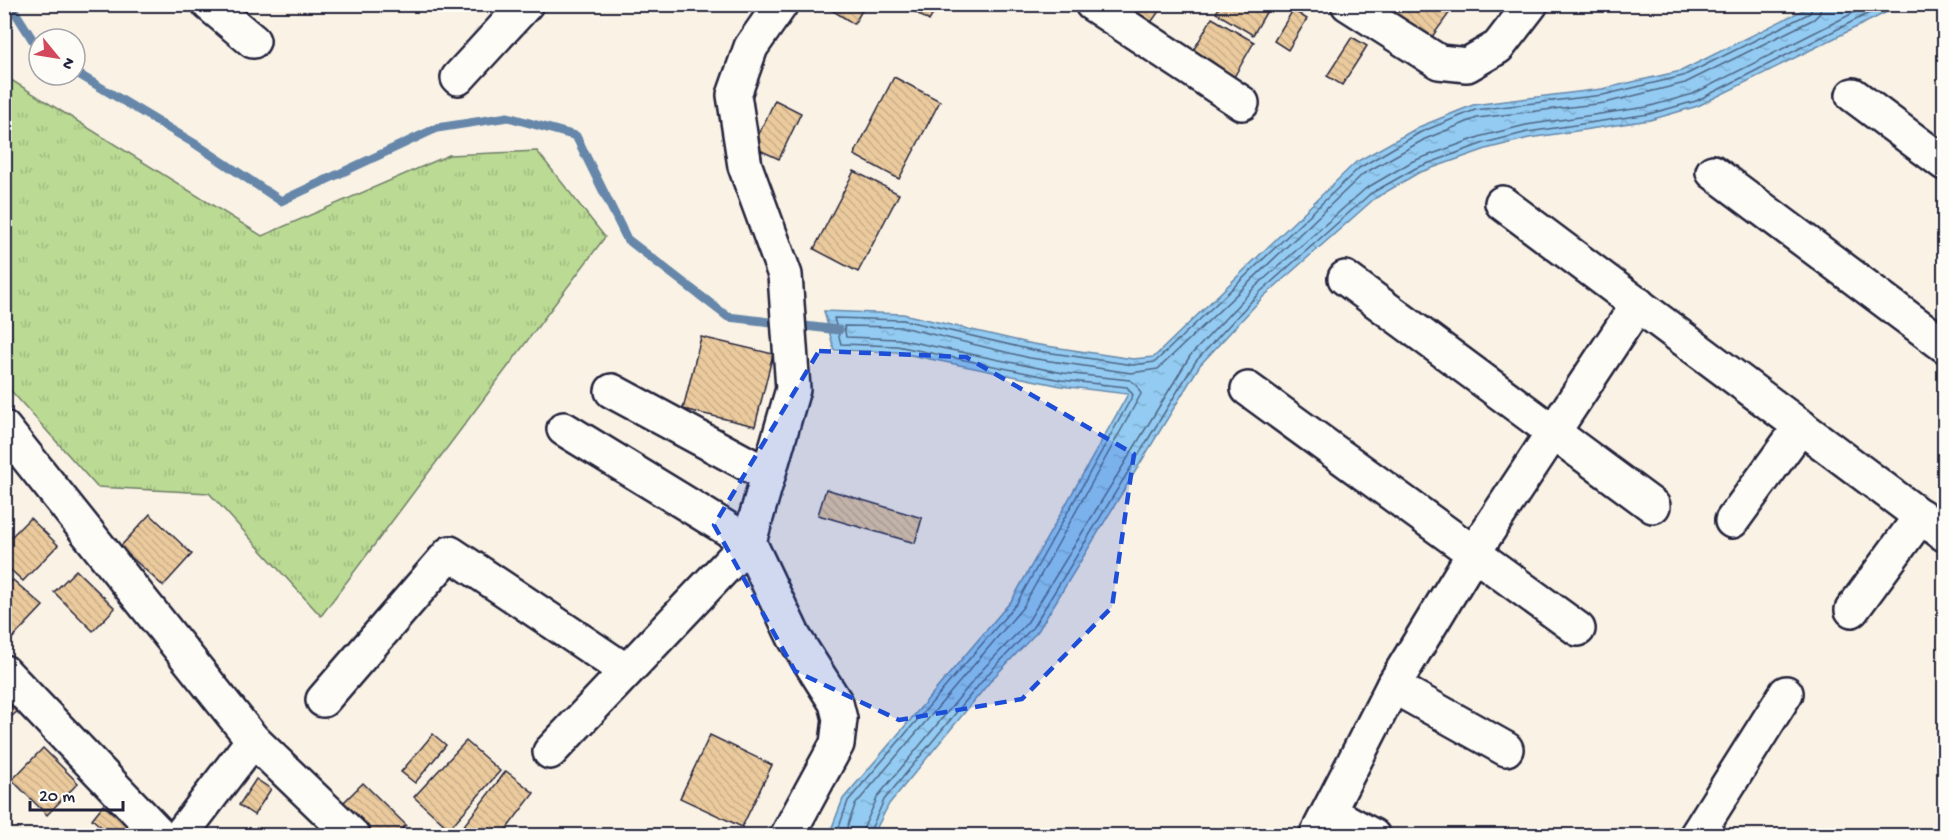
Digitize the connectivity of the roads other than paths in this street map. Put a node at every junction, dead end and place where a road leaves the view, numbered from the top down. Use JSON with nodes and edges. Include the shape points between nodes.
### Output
{"nodes":[{"id":1,"x":209,"y":4,"type":"edge"},
{"id":2,"x":526,"y":4,"type":"edge"},
{"id":3,"x":780,"y":4,"type":"edge"},
{"id":4,"x":1348,"y":4,"type":"edge"},
{"id":5,"x":1531,"y":4,"type":"edge"},
{"id":6,"x":1096,"y":5,"type":"edge"},
{"id":7,"x":253,"y":41,"type":"dead end"},
{"id":8,"x":458,"y":78,"type":"dead end"},
{"id":9,"x":1853,"y":95,"type":"dead end"},
{"id":10,"x":1242,"y":103,"type":"dead end"},
{"id":11,"x":1944,"y":163,"type":"edge"},
{"id":12,"x":1713,"y":172,"type":"dead end"},
{"id":13,"x":1502,"y":203,"type":"dead end"},
{"id":14,"x":1346,"y":278,"type":"dead end"},
{"id":15,"x":1638,"y":304,"type":"junction"},
{"id":16,"x":1944,"y":345,"type":"edge"},
{"id":17,"x":1248,"y":389,"type":"dead end"},
{"id":18,"x":612,"y":391,"type":"dead end"},
{"id":19,"x":1801,"y":426,"type":"junction"},
{"id":20,"x":4,"y":428,"type":"edge"},
{"id":21,"x":564,"y":429,"type":"dead end"},
{"id":22,"x":1552,"y":433,"type":"junction"},
{"id":23,"x":768,"y":475,"type":"junction"},
{"id":24,"x":1653,"y":506,"type":"dead end"},
{"id":25,"x":1732,"y":521,"type":"dead end"},
{"id":26,"x":1933,"y":525,"type":"edge"},
{"id":27,"x":749,"y":542,"type":"junction"},
{"id":28,"x":1474,"y":553,"type":"junction"},
{"id":29,"x":1852,"y":610,"type":"dead end"},
{"id":30,"x":1578,"y":629,"type":"dead end"},
{"id":31,"x":626,"y":671,"type":"junction"},
{"id":32,"x":4,"y":672,"type":"edge"},
{"id":33,"x":1393,"y":686,"type":"junction"},
{"id":34,"x":1785,"y":693,"type":"dead end"},
{"id":35,"x":323,"y":700,"type":"dead end"},
{"id":36,"x":253,"y":740,"type":"junction"},
{"id":37,"x":1506,"y":749,"type":"dead end"},
{"id":38,"x":550,"y":752,"type":"dead end"},
{"id":39,"x":1323,"y":824,"type":"edge"},
{"id":40,"x":161,"y":836,"type":"edge"},
{"id":41,"x":180,"y":836,"type":"edge"},
{"id":42,"x":353,"y":836,"type":"edge"},
{"id":43,"x":787,"y":836,"type":"edge"},
{"id":44,"x":1373,"y":836,"type":"edge"},
{"id":45,"x":1696,"y":836,"type":"edge"}],
"edges":[{"from":1,"to":7,"type":"street"},
{"from":2,"to":8,"type":"street"},
{"from":3,"to":23,"type":"street","via":[[750,47],[734,95],[745,166],[785,275],[793,389]]},
{"from":4,"to":5,"type":"street","via":[[1439,62],[1467,65],[1498,47]]},
{"from":6,"to":10,"type":"street"},
{"from":9,"to":11,"type":"street"},
{"from":12,"to":16,"type":"street"},
{"from":13,"to":15,"type":"street"},
{"from":14,"to":22,"type":"street"},
{"from":15,"to":19,"type":"street"},
{"from":15,"to":22,"type":"street"},
{"from":17,"to":28,"type":"street"},
{"from":18,"to":23,"type":"street"},
{"from":19,"to":25,"type":"street"},
{"from":19,"to":26,"type":"street"},
{"from":20,"to":36,"type":"street"},
{"from":21,"to":27,"type":"street"},
{"from":22,"to":24,"type":"street"},
{"from":22,"to":28,"type":"street"},
{"from":23,"to":27,"type":"street"},
{"from":26,"to":29,"type":"street"},
{"from":27,"to":31,"type":"street"},
{"from":27,"to":43,"type":"street","via":[[794,637],[836,703],[840,719],[837,744]]},
{"from":28,"to":30,"type":"street"},
{"from":28,"to":33,"type":"street"},
{"from":31,"to":35,"type":"street","via":[[450,553]]},
{"from":31,"to":38,"type":"street"},
{"from":32,"to":40,"type":"street"},
{"from":33,"to":37,"type":"street"},
{"from":33,"to":39,"type":"street"},
{"from":34,"to":45,"type":"street"},
{"from":36,"to":41,"type":"street"},
{"from":36,"to":42,"type":"street"},
{"from":39,"to":44,"type":"street"}]}
